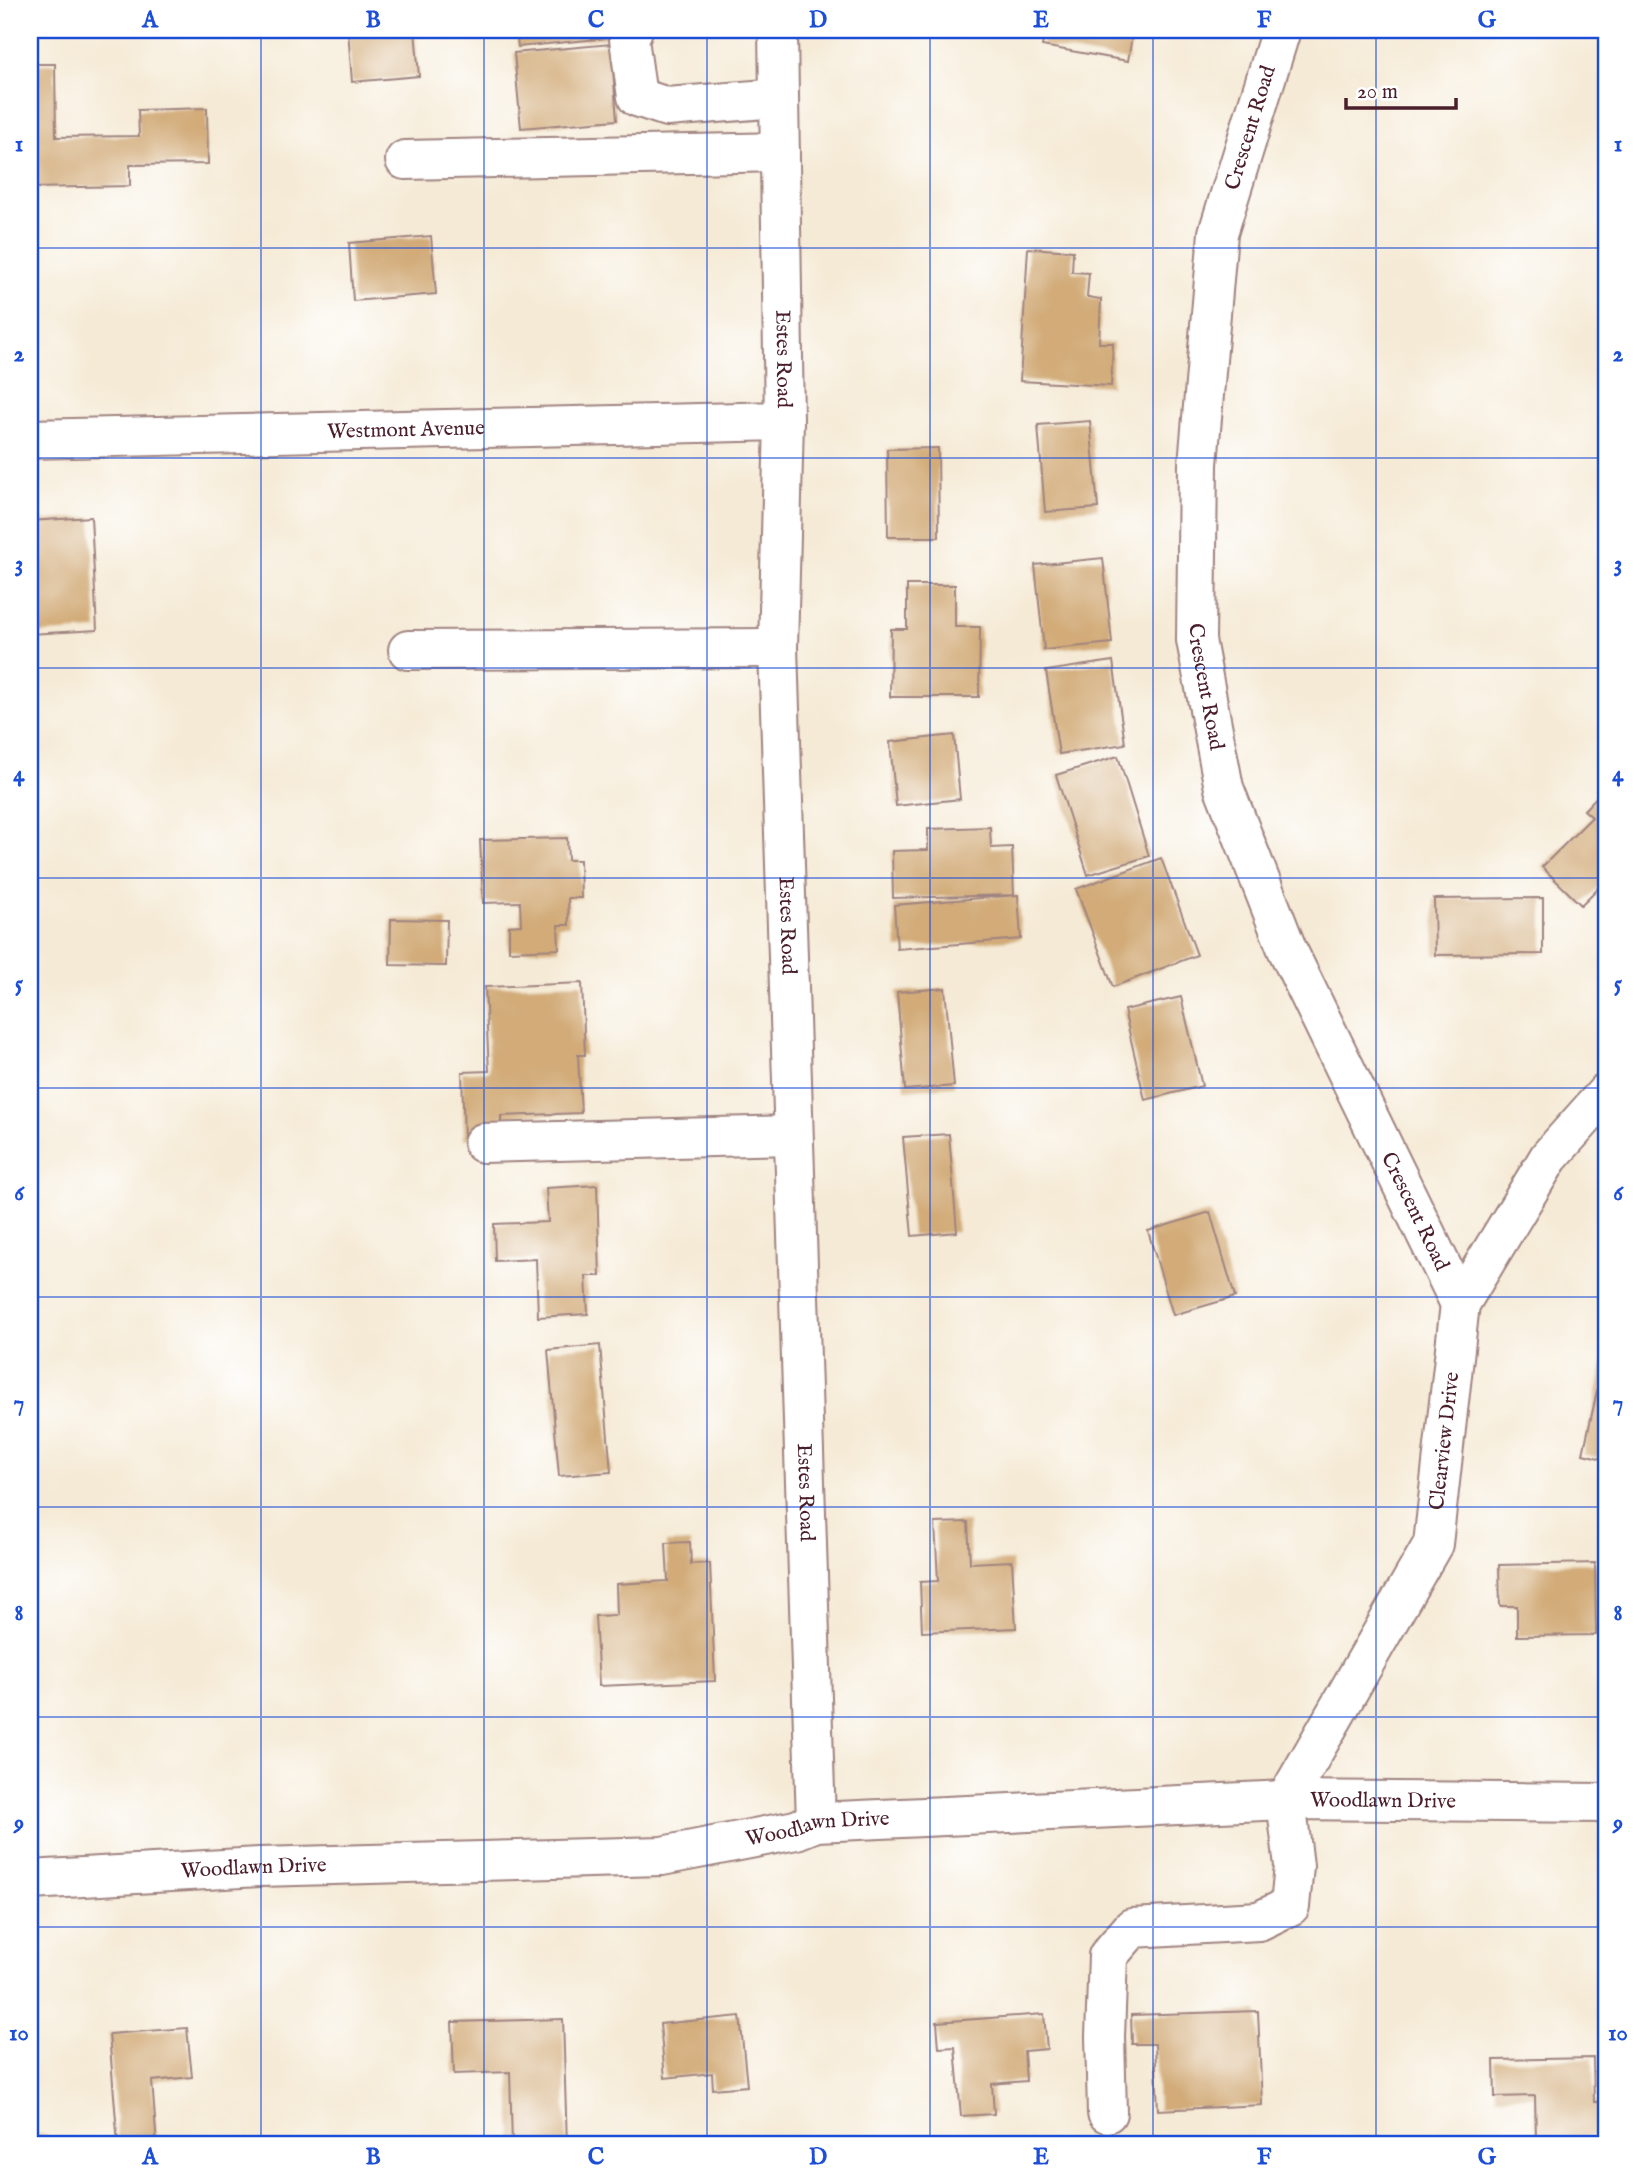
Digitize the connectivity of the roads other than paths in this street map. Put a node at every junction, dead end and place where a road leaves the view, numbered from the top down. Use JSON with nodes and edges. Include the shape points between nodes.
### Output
{"nodes":[{"id":1,"x":633,"y":30,"type":"edge"},
{"id":2,"x":778,"y":30,"type":"edge"},
{"id":3,"x":1281,"y":30,"type":"edge"},
{"id":4,"x":779,"y":98,"type":"junction"},
{"id":5,"x":780,"y":152,"type":"junction"},
{"id":6,"x":405,"y":160,"type":"dead end"},
{"id":7,"x":784,"y":421,"type":"junction"},
{"id":8,"x":30,"y":439,"type":"edge"},
{"id":9,"x":778,"y":648,"type":"junction"},
{"id":10,"x":408,"y":650,"type":"dead end"},
{"id":11,"x":1607,"y":1093,"type":"edge"},
{"id":12,"x":792,"y":1135,"type":"junction"},
{"id":13,"x":483,"y":1143,"type":"dead end"},
{"id":14,"x":1460,"y":1304,"type":"junction"},
{"id":15,"x":1286,"y":1800,"type":"junction"},
{"id":16,"x":1607,"y":1802,"type":"edge"},
{"id":17,"x":816,"y":1822,"type":"junction"},
{"id":18,"x":30,"y":1880,"type":"edge"},
{"id":19,"x":1107,"y":2113,"type":"dead end"}],
"edges":[{"from":1,"to":4,"type":"street","via":[[628,39],[637,97],[667,107]]},
{"from":2,"to":4,"type":"street","name":"Estes Road"},
{"from":3,"to":14,"type":"street","name":"Crescent Road","via":[[1218,233],[1198,464],[1196,640],[1224,788],[1282,936]]},
{"from":4,"to":5,"type":"street","name":"Estes Road"},
{"from":5,"to":6,"type":"street"},
{"from":5,"to":7,"type":"street","name":"Estes Road"},
{"from":7,"to":8,"type":"street","name":"Westmont Avenue"},
{"from":7,"to":9,"type":"street","name":"Estes Road"},
{"from":9,"to":10,"type":"street"},
{"from":9,"to":12,"type":"street","name":"Estes Road"},
{"from":11,"to":14,"type":"street","name":"Clearview Drive","via":[[1549,1157]]},
{"from":12,"to":13,"type":"street"},
{"from":12,"to":17,"type":"street","name":"Estes Road"},
{"from":14,"to":15,"type":"street","name":"Clearview Drive","via":[[1433,1544]]},
{"from":15,"to":16,"type":"street","name":"Woodlawn Drive"},
{"from":15,"to":17,"type":"street","name":"Woodlawn Drive"},
{"from":15,"to":19,"type":"street","via":[[1294,1866],[1290,1906],[1259,1921],[1132,1928],[1108,1956]]},
{"from":17,"to":18,"type":"street","name":"Woodlawn Drive","via":[[796,1830],[662,1856],[259,1867]]}]}
